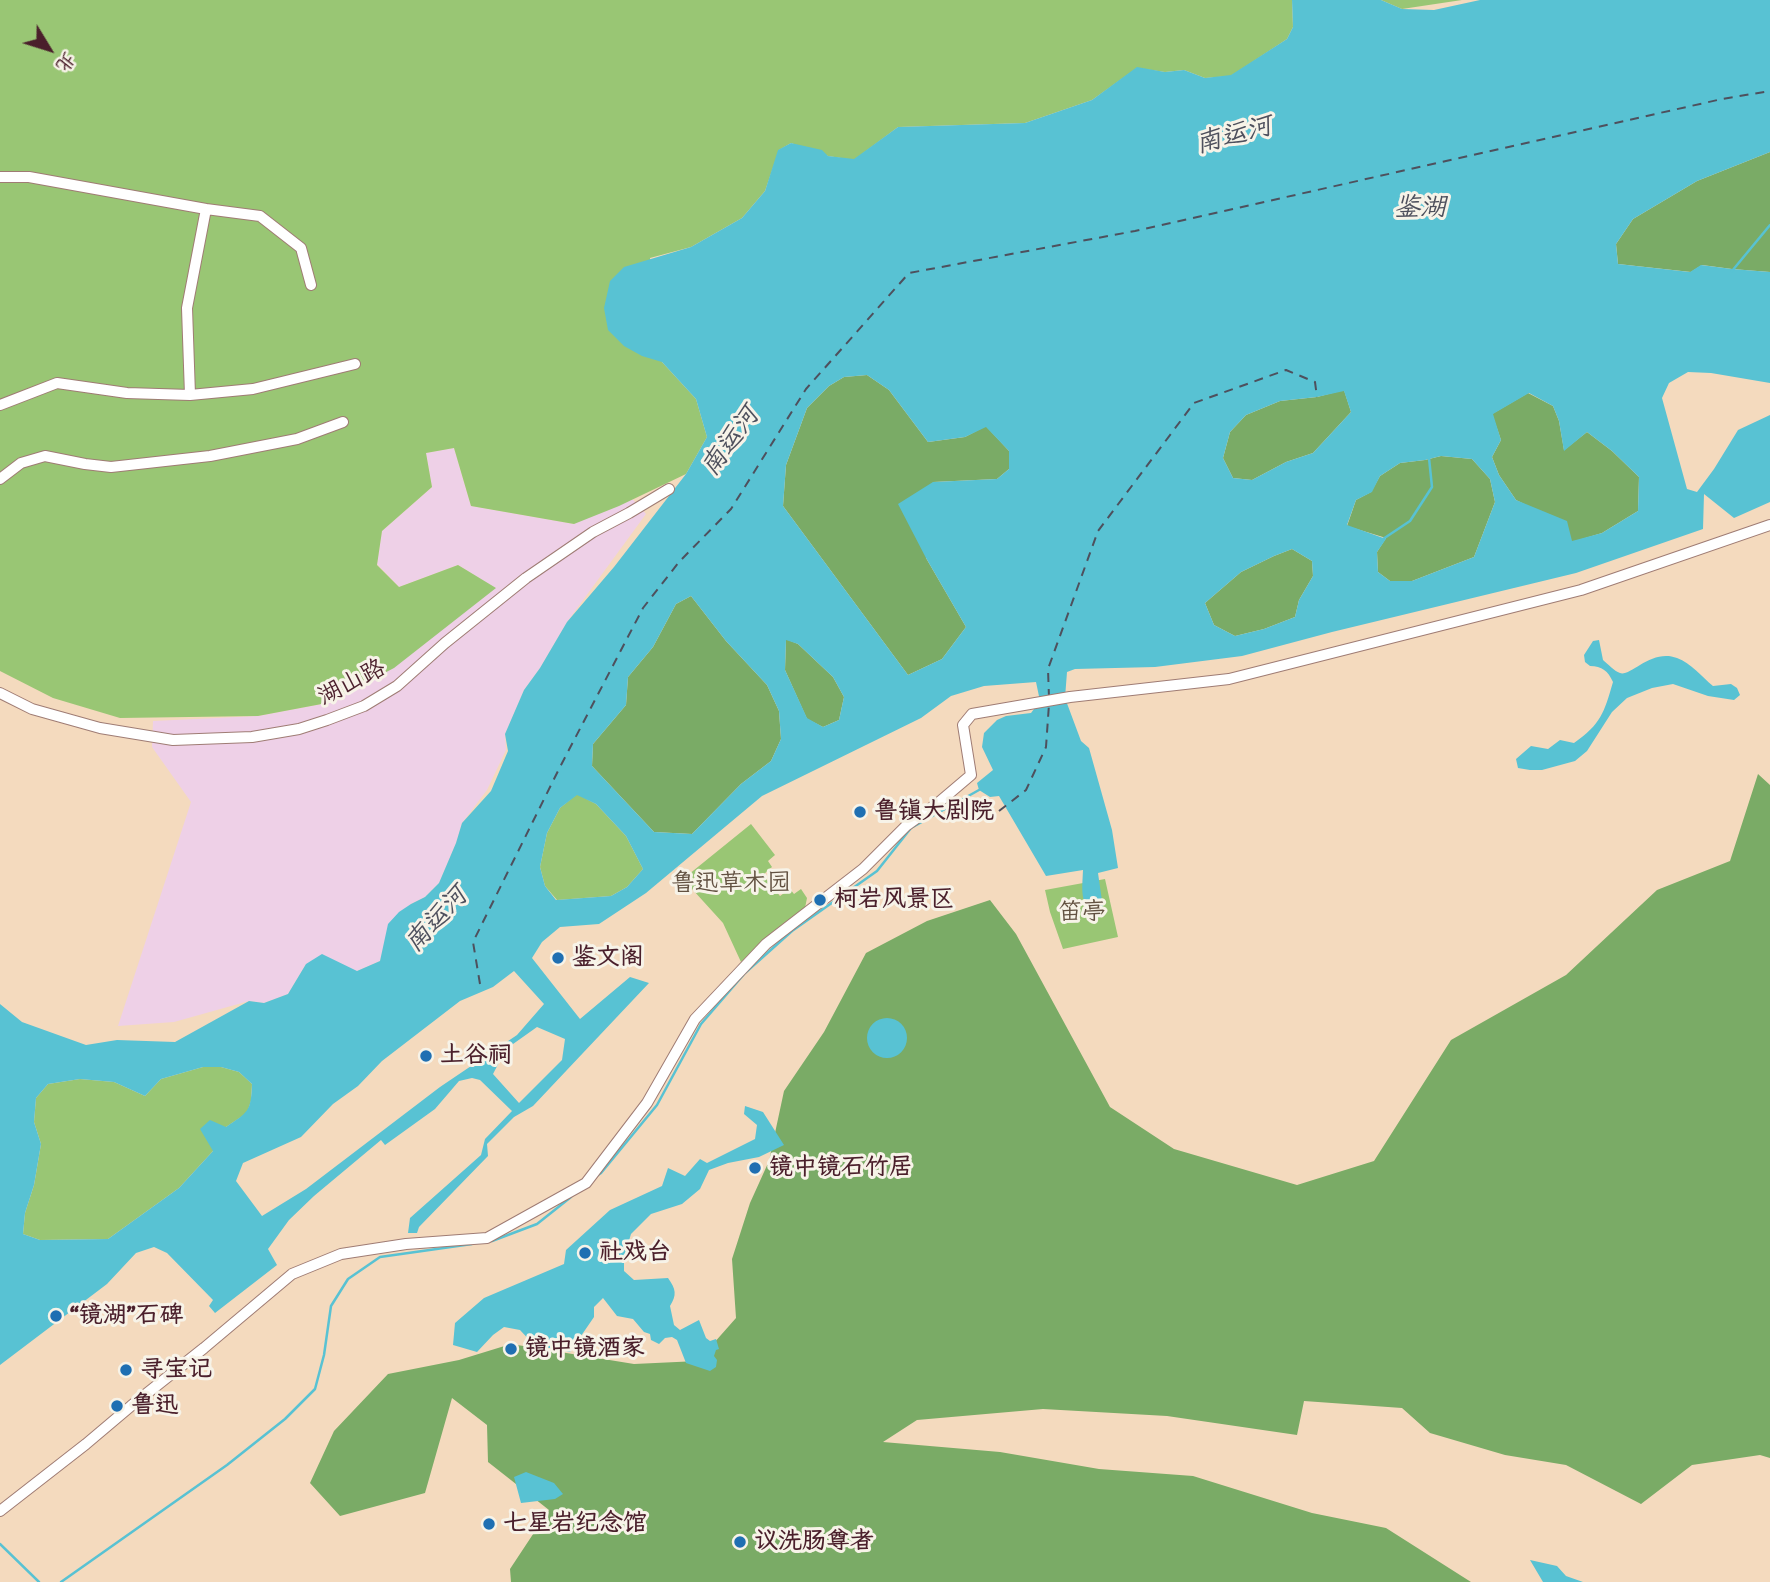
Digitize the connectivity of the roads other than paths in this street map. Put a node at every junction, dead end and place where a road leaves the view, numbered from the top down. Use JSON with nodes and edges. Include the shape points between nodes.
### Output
{"nodes":[{"id":1,"x":0,"y":177,"type":"edge"},
{"id":2,"x":206,"y":209,"type":"junction"},
{"id":3,"x":311,"y":285,"type":"dead end"},
{"id":4,"x":355,"y":364,"type":"dead end"},
{"id":5,"x":190,"y":395,"type":"junction"},
{"id":6,"x":0,"y":405,"type":"edge"},
{"id":7,"x":343,"y":422,"type":"dead end"},
{"id":8,"x":0,"y":479,"type":"edge"},
{"id":9,"x":669,"y":489,"type":"dead end"},
{"id":10,"x":1770,"y":525,"type":"edge"},
{"id":11,"x":0,"y":693,"type":"edge"},
{"id":12,"x":0,"y":1511,"type":"edge"}],
"edges":[{"from":1,"to":2,"type":"street","via":[[29,177]]},
{"from":2,"to":3,"type":"street","via":[[260,216],[301,248]]},
{"from":2,"to":5,"type":"street","via":[[187,308]]},
{"from":4,"to":5,"type":"street","via":[[253,389]]},
{"from":5,"to":6,"type":"street","via":[[127,393],[57,383]]},
{"from":7,"to":8,"type":"street","via":[[298,439],[210,456],[111,467],[45,456],[21,463]]},
{"from":9,"to":11,"type":"street","name":"湖山路","via":[[593,532],[526,578],[397,686],[364,706],[299,729],[252,737],[173,740],[100,728],[32,709]]},
{"from":10,"to":12,"type":"street","via":[[1581,590],[1239,677],[972,714],[964,725],[971,775],[906,826],[863,869],[766,944],[695,1019],[647,1103],[586,1183],[487,1238],[341,1254],[292,1274]]}]}
